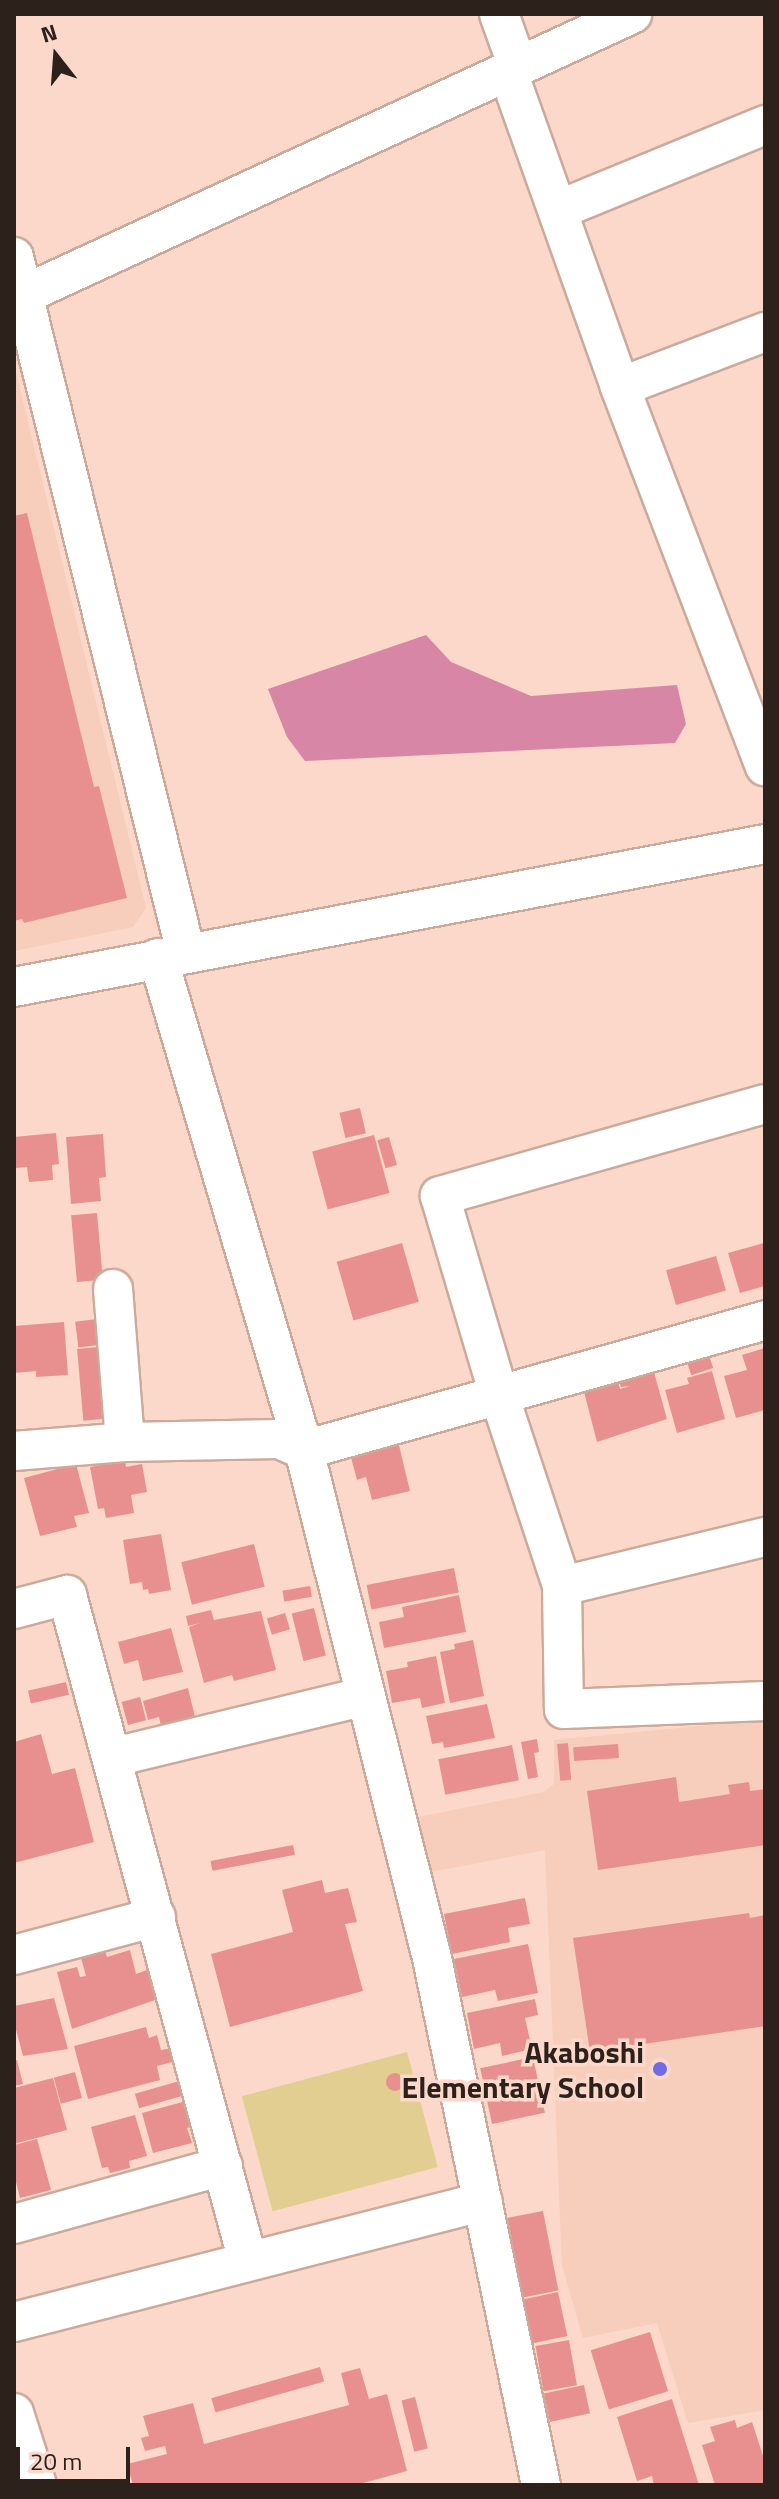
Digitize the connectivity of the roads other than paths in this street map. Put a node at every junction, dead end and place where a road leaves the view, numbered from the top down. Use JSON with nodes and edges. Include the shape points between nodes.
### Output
{"nodes":[{"id":1,"x":499,"y":14,"type":"edge"},
{"id":2,"x":632,"y":14,"type":"edge"},
{"id":3,"x":513,"y":70,"type":"junction"},
{"id":4,"x":765,"y":125,"type":"edge"},
{"id":5,"x":558,"y":210,"type":"junction"},
{"id":6,"x":14,"y":257,"type":"edge"},
{"id":7,"x":23,"y":295,"type":"junction"},
{"id":8,"x":765,"y":332,"type":"edge"},
{"id":9,"x":620,"y":387,"type":"junction"},
{"id":10,"x":765,"y":766,"type":"edge"},
{"id":11,"x":765,"y":844,"type":"edge"},
{"id":12,"x":172,"y":956,"type":"junction"},
{"id":13,"x":14,"y":987,"type":"edge"},
{"id":14,"x":765,"y":1104,"type":"edge"},
{"id":15,"x":113,"y":1289,"type":"dead end"},
{"id":16,"x":765,"y":1320,"type":"edge"},
{"id":17,"x":499,"y":1395,"type":"junction"},
{"id":18,"x":125,"y":1442,"type":"junction"},
{"id":19,"x":304,"y":1450,"type":"junction"},
{"id":20,"x":14,"y":1451,"type":"edge"},
{"id":21,"x":765,"y":1537,"type":"edge"},
{"id":22,"x":562,"y":1586,"type":"junction"},
{"id":23,"x":14,"y":1609,"type":"edge"},
{"id":24,"x":366,"y":1696,"type":"junction"},
{"id":25,"x":765,"y":1701,"type":"edge"},
{"id":26,"x":114,"y":1757,"type":"junction"},
{"id":27,"x":156,"y":1917,"type":"junction"},
{"id":28,"x":14,"y":1955,"type":"edge"},
{"id":29,"x":223,"y":2166,"type":"junction"},
{"id":30,"x":483,"y":2202,"type":"junction"},
{"id":31,"x":14,"y":2224,"type":"edge"},
{"id":32,"x":248,"y":2261,"type":"junction"},
{"id":33,"x":14,"y":2322,"type":"edge"},
{"id":34,"x":14,"y":2413,"type":"edge"},
{"id":35,"x":32,"y":2484,"type":"edge"},
{"id":36,"x":541,"y":2485,"type":"edge"}],
"edges":[{"from":1,"to":3,"type":"street"},
{"from":2,"to":3,"type":"street"},
{"from":3,"to":5,"type":"street"},
{"from":3,"to":7,"type":"street"},
{"from":4,"to":5,"type":"street"},
{"from":5,"to":9,"type":"street"},
{"from":6,"to":7,"type":"street"},
{"from":7,"to":12,"type":"street"},
{"from":8,"to":9,"type":"street"},
{"from":9,"to":10,"type":"street"},
{"from":11,"to":12,"type":"street"},
{"from":12,"to":13,"type":"street"},
{"from":12,"to":19,"type":"street"},
{"from":14,"to":17,"type":"street","via":[[440,1196]]},
{"from":15,"to":18,"type":"street"},
{"from":16,"to":17,"type":"street"},
{"from":17,"to":19,"type":"street"},
{"from":17,"to":22,"type":"street"},
{"from":18,"to":19,"type":"street","via":[[279,1439]]},
{"from":18,"to":20,"type":"street"},
{"from":19,"to":24,"type":"street"},
{"from":21,"to":22,"type":"street"},
{"from":22,"to":25,"type":"street","via":[[564,1709]]},
{"from":23,"to":26,"type":"street","via":[[67,1595]]},
{"from":24,"to":26,"type":"street"},
{"from":24,"to":30,"type":"street","via":[[432,1958]]},
{"from":26,"to":27,"type":"street"},
{"from":27,"to":28,"type":"street"},
{"from":27,"to":29,"type":"street"},
{"from":29,"to":31,"type":"street"},
{"from":29,"to":32,"type":"street"},
{"from":30,"to":32,"type":"street"},
{"from":30,"to":36,"type":"street"},
{"from":32,"to":33,"type":"street"},
{"from":34,"to":35,"type":"street"}]}
